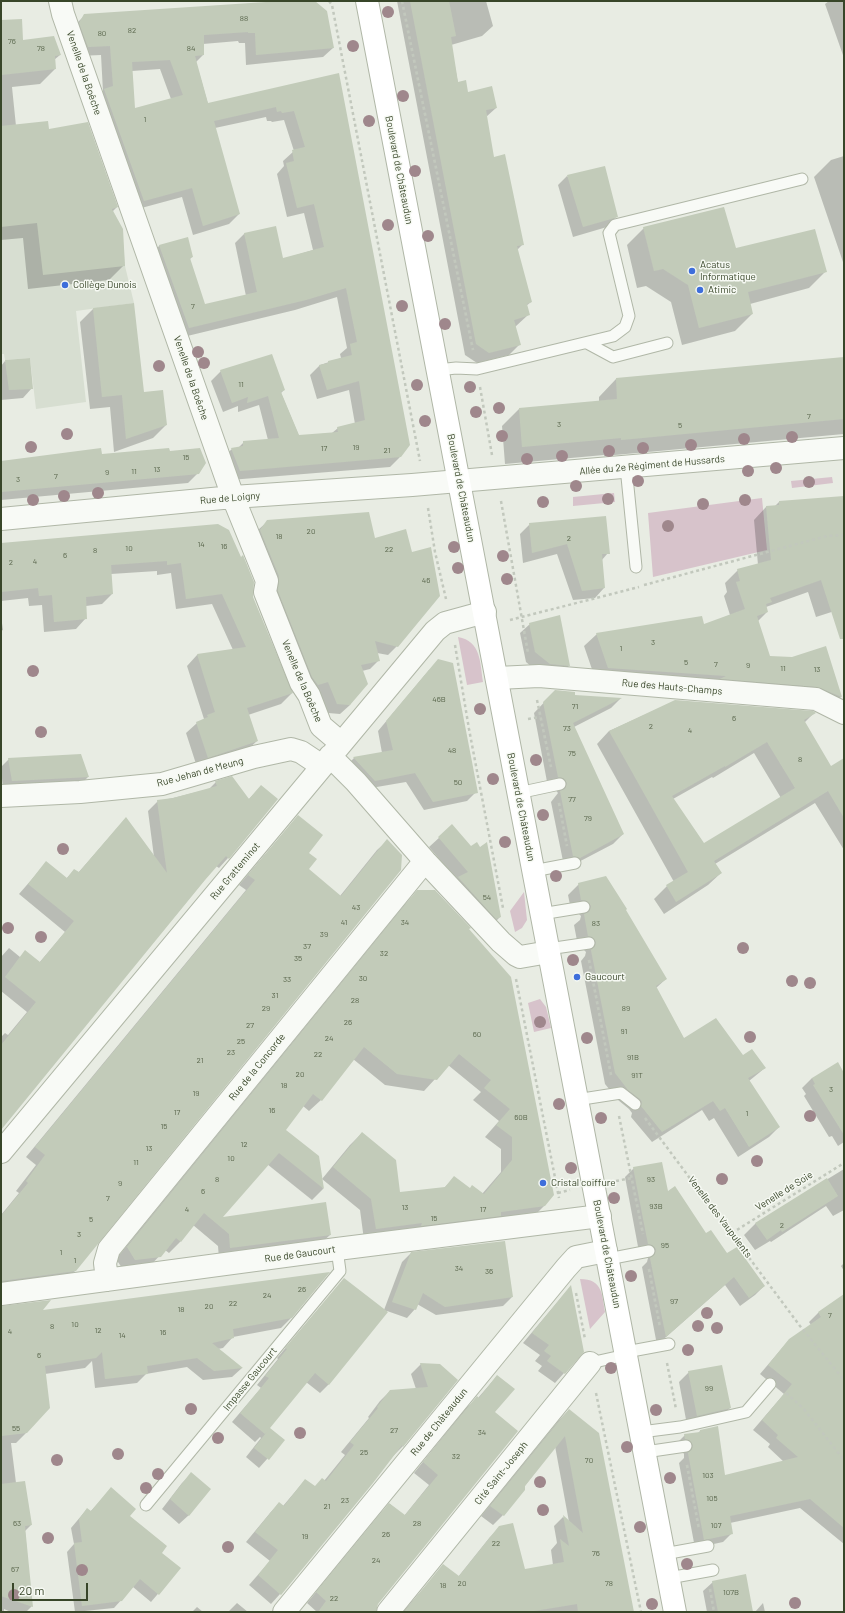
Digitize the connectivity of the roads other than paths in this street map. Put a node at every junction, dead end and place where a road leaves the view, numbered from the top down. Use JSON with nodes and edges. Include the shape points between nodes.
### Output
{"nodes":[{"id":1,"x":60,"y":1,"type":"edge"},
{"id":2,"x":367,"y":1,"type":"edge"},
{"id":3,"x":802,"y":179,"type":"dead end"},
{"id":4,"x":587,"y":343,"type":"junction"},
{"id":5,"x":667,"y":343,"type":"dead end"},
{"id":6,"x":438,"y":370,"type":"junction"},
{"id":7,"x":844,"y":448,"type":"edge"},
{"id":8,"x":626,"y":467,"type":"junction"},
{"id":9,"x":459,"y":480,"type":"junction"},
{"id":10,"x":233,"y":497,"type":"junction"},
{"id":11,"x":1,"y":519,"type":"edge"},
{"id":12,"x":636,"y":567,"type":"dead end"},
{"id":13,"x":485,"y":612,"type":"junction"},
{"id":14,"x":497,"y":678,"type":"junction"},
{"id":15,"x":844,"y":713,"type":"edge"},
{"id":16,"x":331,"y":755,"type":"junction"},
{"id":17,"x":560,"y":784,"type":"dead end"},
{"id":18,"x":518,"y":793,"type":"junction"},
{"id":19,"x":1,"y":796,"type":"edge"},
{"id":20,"x":425,"y":861,"type":"junction"},
{"id":21,"x":575,"y":863,"type":"dead end"},
{"id":22,"x":533,"y":871,"type":"junction"},
{"id":23,"x":584,"y":907,"type":"dead end"},
{"id":24,"x":542,"y":914,"type":"junction"},
{"id":25,"x":589,"y":943,"type":"dead end"},
{"id":26,"x":548,"y":950,"type":"junction"},
{"id":27,"x":576,"y":1100,"type":"junction"},
{"id":28,"x":636,"y":1104,"type":"road end"},
{"id":29,"x":1,"y":1152,"type":"edge"},
{"id":30,"x":600,"y":1216,"type":"junction"},
{"id":31,"x":337,"y":1249,"type":"junction"},
{"id":32,"x":649,"y":1251,"type":"dead end"},
{"id":33,"x":607,"y":1255,"type":"junction"},
{"id":34,"x":107,"y":1280,"type":"junction"},
{"id":35,"x":1,"y":1294,"type":"edge"},
{"id":36,"x":669,"y":1344,"type":"dead end"},
{"id":37,"x":626,"y":1354,"type":"junction"},
{"id":38,"x":590,"y":1363,"type":"joint"},
{"id":39,"x":770,"y":1384,"type":"dead end"},
{"id":40,"x":643,"y":1442,"type":"junction"},
{"id":41,"x":686,"y":1446,"type":"dead end"},
{"id":42,"x":146,"y":1505,"type":"dead end"},
{"id":43,"x":708,"y":1546,"type":"dead end"},
{"id":44,"x":664,"y":1554,"type":"junction"},
{"id":45,"x":713,"y":1570,"type":"dead end"},
{"id":46,"x":669,"y":1578,"type":"junction"},
{"id":47,"x":284,"y":1612,"type":"edge"},
{"id":48,"x":388,"y":1612,"type":"edge"},
{"id":49,"x":675,"y":1612,"type":"edge"}],
"edges":[{"from":1,"to":10,"type":"street","name":"Venelle de la Boêche"},
{"from":2,"to":6,"type":"main road","name":"Boulevard de Châteaudun"},
{"from":3,"to":4,"type":"lane","via":[[615,225],[609,233],[629,316],[626,326],[613,336]]},
{"from":4,"to":5,"type":"lane","via":[[613,357]]},
{"from":4,"to":6,"type":"lane","via":[[476,369]]},
{"from":6,"to":9,"type":"main road","name":"Boulevard de Châteaudun"},
{"from":7,"to":8,"type":"street","name":"Allée du 2e Régiment de Hussards"},
{"from":8,"to":9,"type":"street","name":"Allée du 2e Régiment de Hussards"},
{"from":8,"to":12,"type":"lane"},
{"from":9,"to":10,"type":"street","name":"Rue de Loigny"},
{"from":9,"to":13,"type":"main road","name":"Boulevard de Châteaudun"},
{"from":10,"to":11,"type":"street","name":"Rue de Loigny"},
{"from":10,"to":16,"type":"street","name":"Venelle de la Boêche","via":[[267,581],[265,592],[301,683],[309,695]]},
{"from":13,"to":14,"type":"main road","name":"Boulevard de Châteaudun"},
{"from":13,"to":16,"type":"street","name":"Rue Gratteminot","via":[[445,623],[435,631]]},
{"from":14,"to":15,"type":"street","name":"Rue des Hauts-Champs","via":[[539,676],[816,699]]},
{"from":14,"to":18,"type":"main road","name":"Boulevard de Châteaudun"},
{"from":16,"to":19,"type":"street","name":"Rue Jehan de Meung","via":[[291,749],[162,784]]},
{"from":16,"to":20,"type":"street","name":"Rue Jehan de Meung"},
{"from":16,"to":29,"type":"street","name":"Rue Gratteminot"},
{"from":17,"to":18,"type":"lane"},
{"from":18,"to":22,"type":"main road","name":"Boulevard de Châteaudun"},
{"from":20,"to":26,"type":"street","name":"Rue Jehan de Meung","via":[[516,955],[520,957]]},
{"from":20,"to":34,"type":"street","name":"Rue de la Concorde","via":[[109,1249],[105,1263]]},
{"from":21,"to":22,"type":"lane"},
{"from":22,"to":24,"type":"main road","name":"Boulevard de Châteaudun"},
{"from":23,"to":24,"type":"lane"},
{"from":24,"to":26,"type":"main road","name":"Boulevard de Châteaudun"},
{"from":25,"to":26,"type":"lane"},
{"from":26,"to":27,"type":"main road","name":"Boulevard de Châteaudun"},
{"from":27,"to":28,"type":"lane","via":[[621,1093]]},
{"from":27,"to":30,"type":"main road","name":"Boulevard de Châteaudun"},
{"from":30,"to":31,"type":"street","name":"Rue de Gaucourt"},
{"from":30,"to":33,"type":"main road","name":"Boulevard de Châteaudun"},
{"from":31,"to":34,"type":"street","name":"Rue de Gaucourt"},
{"from":31,"to":42,"type":"lane","name":"Impasse Gaucourt","via":[[340,1271]]},
{"from":32,"to":33,"type":"lane"},
{"from":33,"to":37,"type":"main road","name":"Boulevard de Châteaudun"},
{"from":33,"to":47,"type":"street","name":"Rue de Châteaudun","via":[[576,1257],[566,1268]]},
{"from":34,"to":35,"type":"street","name":"Rue de Gaucourt"},
{"from":36,"to":37,"type":"lane"},
{"from":37,"to":38,"type":"lane"},
{"from":37,"to":40,"type":"main road","name":"Boulevard de Châteaudun"},
{"from":38,"to":48,"type":"street","name":"Cité Saint-Joseph"},
{"from":39,"to":40,"type":"lane","via":[[746,1412],[680,1427]]},
{"from":40,"to":41,"type":"lane"},
{"from":40,"to":44,"type":"main road","name":"Boulevard de Châteaudun"},
{"from":43,"to":44,"type":"lane"},
{"from":44,"to":46,"type":"main road","name":"Boulevard de Châteaudun"},
{"from":45,"to":46,"type":"lane"},
{"from":46,"to":49,"type":"main road","name":"Boulevard de Châteaudun"}]}
